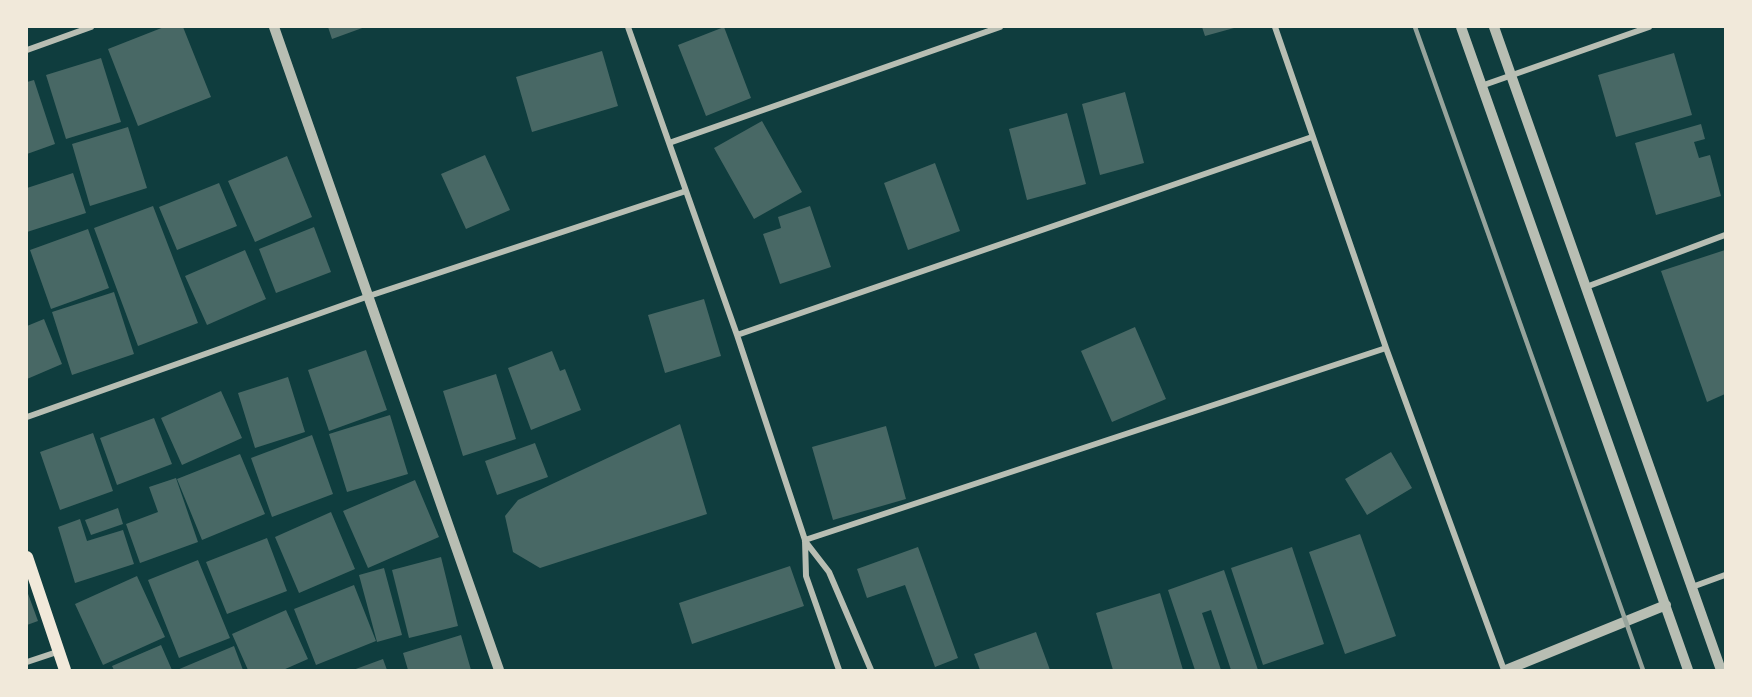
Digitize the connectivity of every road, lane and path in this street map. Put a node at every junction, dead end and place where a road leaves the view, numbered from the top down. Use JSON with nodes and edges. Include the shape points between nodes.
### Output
{"nodes":[{"id":1,"x":91,"y":27,"type":"edge"},
{"id":2,"x":274,"y":27,"type":"edge"},
{"id":3,"x":628,"y":27,"type":"edge"},
{"id":4,"x":1000,"y":27,"type":"edge"},
{"id":5,"x":1275,"y":27,"type":"edge"},
{"id":6,"x":1461,"y":27,"type":"edge"},
{"id":7,"x":1494,"y":27,"type":"edge"},
{"id":8,"x":1649,"y":27,"type":"edge"},
{"id":9,"x":27,"y":50,"type":"edge"},
{"id":10,"x":1511,"y":76,"type":"junction"},
{"id":11,"x":1481,"y":86,"type":"junction"},
{"id":12,"x":1312,"y":137,"type":"junction"},
{"id":13,"x":669,"y":143,"type":"junction"},
{"id":14,"x":686,"y":191,"type":"junction"},
{"id":15,"x":1725,"y":235,"type":"edge"},
{"id":16,"x":1586,"y":287,"type":"junction"},
{"id":17,"x":369,"y":296,"type":"junction"},
{"id":18,"x":737,"y":334,"type":"junction"},
{"id":19,"x":1386,"y":348,"type":"junction"},
{"id":20,"x":27,"y":417,"type":"edge"},
{"id":21,"x":805,"y":540,"type":"junction"},
{"id":22,"x":27,"y":557,"type":"edge"},
{"id":23,"x":1725,"y":575,"type":"edge"},
{"id":24,"x":1692,"y":587,"type":"junction"},
{"id":25,"x":1666,"y":605,"type":"junction"},
{"id":26,"x":57,"y":652,"type":"junction"},
{"id":27,"x":27,"y":662,"type":"edge"},
{"id":28,"x":65,"y":670,"type":"edge"},
{"id":29,"x":500,"y":670,"type":"edge"},
{"id":30,"x":839,"y":670,"type":"edge"},
{"id":31,"x":871,"y":670,"type":"edge"},
{"id":32,"x":1505,"y":670,"type":"edge"},
{"id":33,"x":1688,"y":670,"type":"edge"},
{"id":34,"x":1720,"y":670,"type":"edge"}],
"edges":[{"from":1,"to":9,"type":"street"},
{"from":2,"to":17,"type":"street"},
{"from":3,"to":13,"type":"street"},
{"from":4,"to":13,"type":"street"},
{"from":5,"to":12,"type":"street"},
{"from":6,"to":11,"type":"street"},
{"from":7,"to":10,"type":"street"},
{"from":8,"to":10,"type":"street"},
{"from":10,"to":11,"type":"street"},
{"from":10,"to":16,"type":"street"},
{"from":11,"to":25,"type":"street"},
{"from":12,"to":18,"type":"street"},
{"from":12,"to":19,"type":"street"},
{"from":13,"to":14,"type":"street"},
{"from":14,"to":17,"type":"street"},
{"from":14,"to":18,"type":"street"},
{"from":15,"to":16,"type":"street"},
{"from":16,"to":24,"type":"street"},
{"from":17,"to":20,"type":"street"},
{"from":17,"to":29,"type":"street"},
{"from":18,"to":21,"type":"street"},
{"from":19,"to":21,"type":"street"},
{"from":19,"to":32,"type":"street"},
{"from":21,"to":30,"type":"street","via":[[806,576]]},
{"from":21,"to":31,"type":"street","via":[[829,572]]},
{"from":22,"to":26,"type":"main road"},
{"from":23,"to":24,"type":"street"},
{"from":24,"to":34,"type":"street"},
{"from":25,"to":32,"type":"street"},
{"from":25,"to":33,"type":"street"},
{"from":26,"to":27,"type":"street"},
{"from":26,"to":28,"type":"main road"}]}
